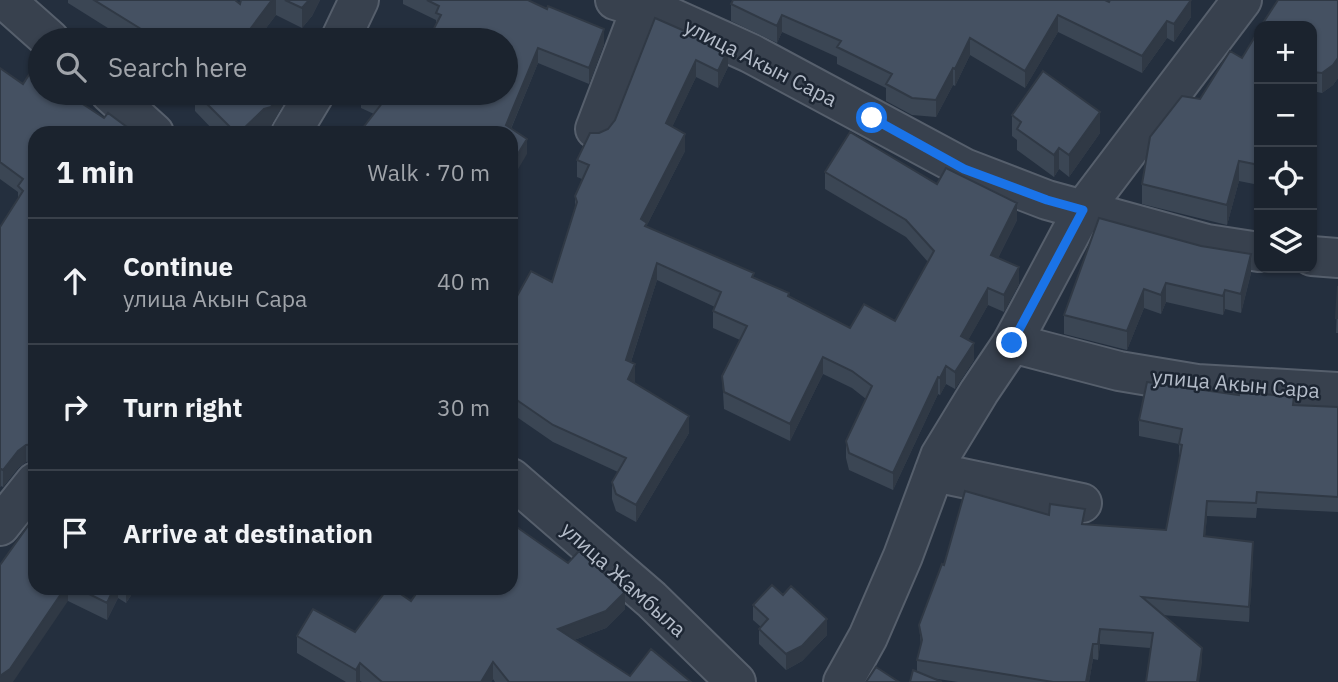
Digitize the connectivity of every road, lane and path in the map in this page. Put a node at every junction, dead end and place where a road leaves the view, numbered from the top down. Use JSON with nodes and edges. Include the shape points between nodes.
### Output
{"nodes":[{"id":1,"x":5,"y":0,"type":"edge"},
{"id":2,"x":359,"y":0,"type":"edge"},
{"id":3,"x":1242,"y":0,"type":"edge"},
{"id":4,"x":628,"y":4,"type":"edge"},
{"id":5,"x":36,"y":28,"type":"edge"},
{"id":6,"x":346,"y":28,"type":"edge"},
{"id":7,"x":123,"y":105,"type":"edge"},
{"id":8,"x":308,"y":105,"type":"edge"},
{"id":9,"x":146,"y":126,"type":"edge"},
{"id":10,"x":295,"y":126,"type":"edge"},
{"id":11,"x":595,"y":129,"type":"dead end"},
{"id":12,"x":1083,"y":210,"type":"junction"},
{"id":13,"x":1254,"y":251,"type":"edge"},
{"id":14,"x":1317,"y":256,"type":"edge"},
{"id":15,"x":1338,"y":258,"type":"edge"},
{"id":16,"x":1012,"y":343,"type":"junction"},
{"id":17,"x":1338,"y":392,"type":"edge"},
{"id":18,"x":934,"y":471,"type":"junction"},
{"id":19,"x":518,"y":484,"type":"edge"},
{"id":20,"x":28,"y":491,"type":"edge"},
{"id":21,"x":1082,"y":503,"type":"dead end"},
{"id":22,"x":0,"y":526,"type":"edge"},
{"id":23,"x":736,"y":682,"type":"edge"},
{"id":24,"x":843,"y":682,"type":"edge"}],
"edges":[{"from":1,"to":5,"type":"street"},
{"from":2,"to":6,"type":"street"},
{"from":3,"to":12,"type":"street"},
{"from":4,"to":11,"type":"street"},
{"from":4,"to":12,"type":"street","name":"улица Акын Сара","via":[[670,17],[750,54],[964,169]]},
{"from":7,"to":9,"type":"street"},
{"from":8,"to":10,"type":"street"},
{"from":12,"to":13,"type":"street","name":"улица Акын Сара","via":[[1207,244]]},
{"from":12,"to":16,"type":"street"},
{"from":14,"to":15,"type":"street"},
{"from":16,"to":17,"type":"street","name":"улица Акын Сара","via":[[1119,371],[1197,384]]},
{"from":16,"to":18,"type":"street"},
{"from":18,"to":21,"type":"street"},
{"from":18,"to":24,"type":"street","via":[[868,637]]},
{"from":19,"to":23,"type":"street","name":"улица Жамбыла","via":[[651,599]]},
{"from":20,"to":22,"type":"street"}]}
